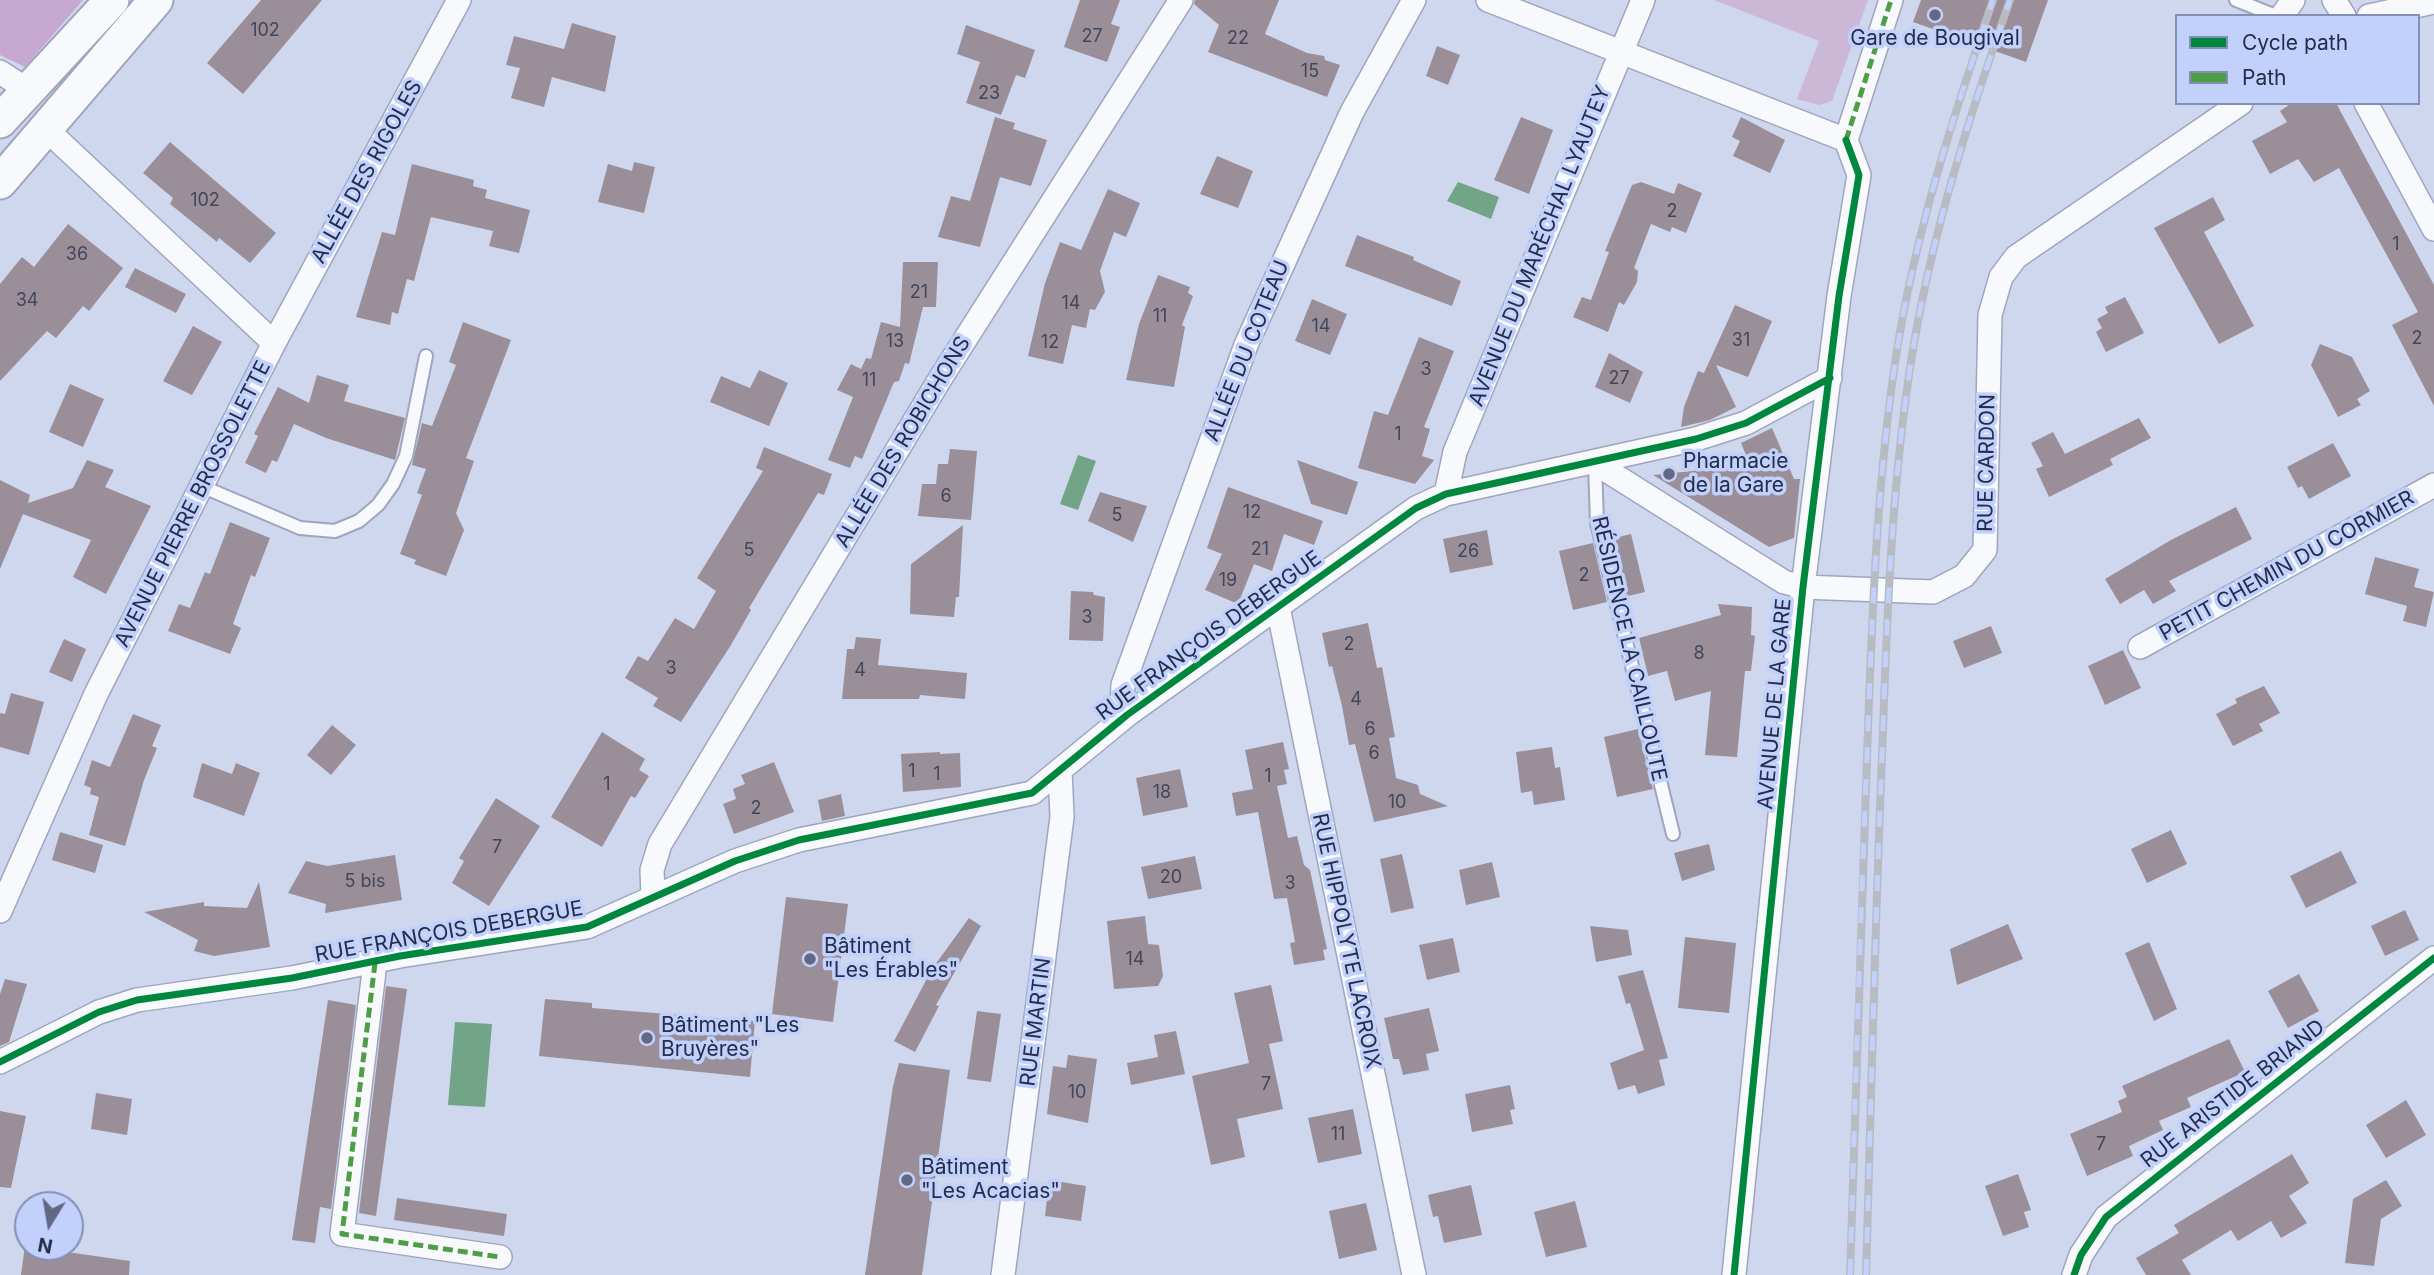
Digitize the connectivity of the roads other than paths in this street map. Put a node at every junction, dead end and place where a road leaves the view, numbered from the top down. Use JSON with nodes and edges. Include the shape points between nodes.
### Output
{"nodes":[{"id":1,"x":112,"y":0,"type":"edge"},
{"id":2,"x":156,"y":0,"type":"edge"},
{"id":3,"x":459,"y":0,"type":"edge"},
{"id":4,"x":1181,"y":0,"type":"edge"},
{"id":5,"x":1414,"y":0,"type":"edge"},
{"id":6,"x":1488,"y":0,"type":"edge"},
{"id":7,"x":1643,"y":0,"type":"edge"},
{"id":8,"x":1891,"y":0,"type":"edge"},
{"id":9,"x":2236,"y":0,"type":"edge"},
{"id":10,"x":2434,"y":2,"type":"edge"},
{"id":11,"x":2271,"y":14,"type":"edge"},
{"id":12,"x":2379,"y":14,"type":"edge"},
{"id":13,"x":1619,"y":52,"type":"junction"},
{"id":14,"x":0,"y":72,"type":"edge"},
{"id":15,"x":29,"y":91,"type":"junction"},
{"id":16,"x":2238,"y":105,"type":"edge"},
{"id":17,"x":2367,"y":105,"type":"edge"},
{"id":18,"x":0,"y":121,"type":"edge"},
{"id":19,"x":46,"y":129,"type":"junction"},
{"id":20,"x":1846,"y":140,"type":"junction"},
{"id":21,"x":0,"y":182,"type":"edge"},
{"id":22,"x":2434,"y":229,"type":"edge"},
{"id":23,"x":274,"y":343,"type":"junction"},
{"id":24,"x":426,"y":356,"type":"dead end"},
{"id":25,"x":1830,"y":378,"type":"junction"},
{"id":26,"x":1595,"y":463,"type":"junction"},
{"id":27,"x":2434,"y":485,"type":"edge"},
{"id":28,"x":201,"y":486,"type":"junction"},
{"id":29,"x":1446,"y":494,"type":"junction"},
{"id":30,"x":1803,"y":587,"type":"junction"},
{"id":31,"x":1278,"y":607,"type":"junction"},
{"id":32,"x":2140,"y":647,"type":"dead end"},
{"id":33,"x":1128,"y":715,"type":"junction"},
{"id":34,"x":1060,"y":769,"type":"junction"},
{"id":35,"x":1673,"y":834,"type":"dead end"},
{"id":36,"x":653,"y":896,"type":"junction"},
{"id":37,"x":0,"y":911,"type":"edge"},
{"id":38,"x":2434,"y":958,"type":"edge"},
{"id":39,"x":375,"y":963,"type":"junction"},
{"id":40,"x":0,"y":1062,"type":"edge"},
{"id":41,"x":500,"y":1257,"type":"dead end"},
{"id":42,"x":1003,"y":1275,"type":"edge"},
{"id":43,"x":1414,"y":1275,"type":"edge"},
{"id":44,"x":1734,"y":1275,"type":"edge"},
{"id":45,"x":2074,"y":1275,"type":"edge"}],
"edges":[{"from":1,"to":15,"type":"main road"},
{"from":2,"to":19,"type":"main road"},
{"from":3,"to":23,"type":"street","name":"ALLÉE DES RIGOLES"},
{"from":4,"to":36,"type":"street","name":"ALLÉE DES ROBICHONS","via":[[940,379],[660,844],[652,870]]},
{"from":5,"to":33,"type":"street","name":"ALLÉE DU COTEAU","via":[[1352,112],[1247,345],[1123,685],[1122,703]]},
{"from":6,"to":13,"type":"street"},
{"from":7,"to":13,"type":"street","name":"AVENUE DU MARÉCHAL LYAUTEY"},
{"from":8,"to":20,"type":"street"},
{"from":9,"to":11,"type":"lane"},
{"from":10,"to":12,"type":"street"},
{"from":13,"to":20,"type":"street"},
{"from":13,"to":29,"type":"street","name":"AVENUE DU MARÉCHAL LYAUTEY","via":[[1455,453]]},
{"from":14,"to":15,"type":"street"},
{"from":15,"to":18,"type":"main road"},
{"from":16,"to":30,"type":"street","name":"RUE CARDON","via":[[2016,257],[2001,277],[1990,315],[1985,550],[1964,576],[1933,592]]},
{"from":17,"to":22,"type":"street"},
{"from":19,"to":21,"type":"main road"},
{"from":19,"to":23,"type":"street","name":"AVENUE PIERRE BROSSOLETTE"},
{"from":20,"to":25,"type":"street","name":"AVENUE DE LA GARE","via":[[1858,175]]},
{"from":23,"to":28,"type":"street","name":"AVENUE PIERRE BROSSOLETTE"},
{"from":24,"to":28,"type":"lane","via":[[406,456],[379,505],[359,521],[335,531],[300,528]]},
{"from":25,"to":26,"type":"street","name":"RUE FRANÇOIS DEBERGUE","via":[[1746,423]]},
{"from":25,"to":30,"type":"street","name":"AVENUE DE LA GARE"},
{"from":26,"to":29,"type":"street","name":"RUE FRANÇOIS DEBERGUE"},
{"from":26,"to":30,"type":"street","name":"RUE CARDON","via":[[1784,582]]},
{"from":26,"to":35,"type":"lane","name":"RÉSIDENCE LA CAILLOUTE","via":[[1597,523]]},
{"from":27,"to":32,"type":"street","name":"PETIT CHEMIN DU CORMIER"},
{"from":28,"to":37,"type":"street","name":"AVENUE PIERRE BROSSOLETTE","via":[[96,694]]},
{"from":29,"to":31,"type":"street","name":"RUE FRANÇOIS DEBERGUE","via":[[1416,508]]},
{"from":30,"to":44,"type":"street","name":"AVENUE DE LA GARE"},
{"from":31,"to":33,"type":"street","name":"RUE FRANÇOIS DEBERGUE"},
{"from":31,"to":43,"type":"street","name":"RUE HIPPOLYTE LACROIX"},
{"from":33,"to":34,"type":"street","name":"RUE FRANÇOIS DEBERGUE"},
{"from":34,"to":36,"type":"street","name":"RUE FRANÇOIS DEBERGUE","via":[[1032,793],[799,839]]},
{"from":34,"to":42,"type":"street","name":"RUE MARTIN","via":[[1062,817]]},
{"from":36,"to":39,"type":"street","name":"RUE FRANÇOIS DEBERGUE","via":[[587,928]]},
{"from":38,"to":45,"type":"street","name":"RUE ARISTIDE BRIAND","via":[[2106,1217],[2081,1255]]},
{"from":39,"to":40,"type":"street","name":"RUE FRANÇOIS DEBERGUE","via":[[137,1000],[99,1012]]},
{"from":39,"to":41,"type":"street","via":[[342,1234]]}]}
